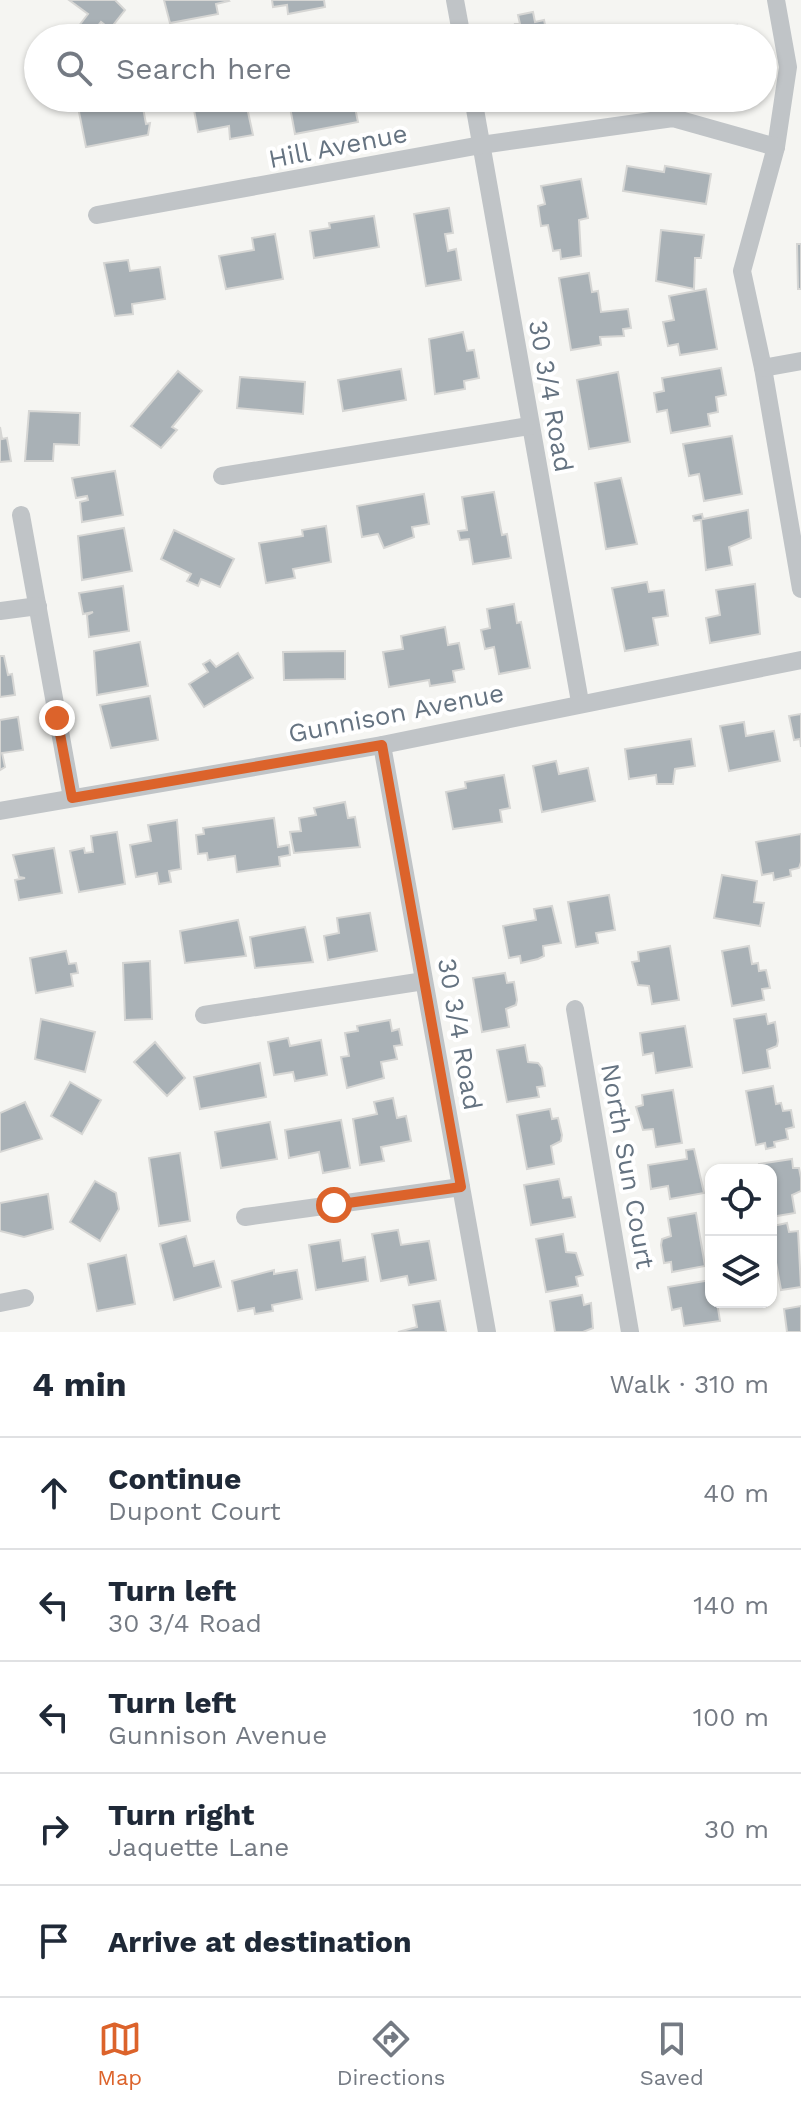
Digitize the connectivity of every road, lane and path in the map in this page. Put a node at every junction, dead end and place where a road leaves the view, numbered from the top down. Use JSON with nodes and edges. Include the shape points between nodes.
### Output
{"nodes":[{"id":1,"x":455,"y":0,"type":"edge"},
{"id":2,"x":776,"y":0,"type":"edge"},
{"id":3,"x":459,"y":24,"type":"edge"},
{"id":4,"x":475,"y":112,"type":"edge"},
{"id":5,"x":481,"y":145,"type":"junction"},
{"id":6,"x":776,"y":147,"type":"junction"},
{"id":7,"x":97,"y":215,"type":"dead end"},
{"id":8,"x":801,"y":361,"type":"edge"},
{"id":9,"x":763,"y":368,"type":"junction"},
{"id":10,"x":529,"y":426,"type":"junction"},
{"id":11,"x":222,"y":476,"type":"dead end"},
{"id":12,"x":21,"y":515,"type":"dead end"},
{"id":13,"x":801,"y":589,"type":"edge"},
{"id":14,"x":38,"y":606,"type":"junction"},
{"id":15,"x":0,"y":611,"type":"edge"},
{"id":16,"x":801,"y":660,"type":"edge"},
{"id":17,"x":580,"y":702,"type":"junction"},
{"id":18,"x":382,"y":745,"type":"junction"},
{"id":19,"x":72,"y":798,"type":"junction"},
{"id":20,"x":0,"y":811,"type":"edge"},
{"id":21,"x":424,"y":981,"type":"junction"},
{"id":22,"x":575,"y":1009,"type":"dead end"},
{"id":23,"x":204,"y":1015,"type":"dead end"},
{"id":24,"x":461,"y":1187,"type":"junction"},
{"id":25,"x":245,"y":1217,"type":"dead end"},
{"id":26,"x":25,"y":1298,"type":"dead end"},
{"id":27,"x":0,"y":1303,"type":"edge"},
{"id":28,"x":487,"y":1332,"type":"edge"},
{"id":29,"x":630,"y":1332,"type":"edge"}],
"edges":[{"from":1,"to":3,"type":"street"},
{"from":2,"to":6,"type":"street","via":[[788,67]]},
{"from":4,"to":5,"type":"street","name":"30 3/4 Road"},
{"from":5,"to":6,"type":"street","name":"Hill Avenue","via":[[673,118]]},
{"from":5,"to":7,"type":"street","name":"Hill Avenue"},
{"from":5,"to":10,"type":"street","name":"30 3/4 Road"},
{"from":6,"to":9,"type":"street","via":[[742,271]]},
{"from":8,"to":9,"type":"street"},
{"from":9,"to":13,"type":"street"},
{"from":10,"to":11,"type":"street"},
{"from":10,"to":17,"type":"street","name":"30 3/4 Road"},
{"from":12,"to":14,"type":"street"},
{"from":14,"to":15,"type":"street"},
{"from":14,"to":19,"type":"street"},
{"from":16,"to":17,"type":"street","name":"Gunnison Avenue"},
{"from":17,"to":18,"type":"street","name":"Gunnison Avenue"},
{"from":18,"to":19,"type":"street","name":"Gunnison Avenue"},
{"from":18,"to":21,"type":"street","name":"30 3/4 Road"},
{"from":19,"to":20,"type":"street","name":"Gunnison Avenue"},
{"from":21,"to":23,"type":"street"},
{"from":21,"to":24,"type":"street","name":"30 3/4 Road"},
{"from":22,"to":29,"type":"street","name":"North Sun Court"},
{"from":24,"to":25,"type":"street"},
{"from":24,"to":28,"type":"street","name":"30 3/4 Road"},
{"from":26,"to":27,"type":"street"}]}
